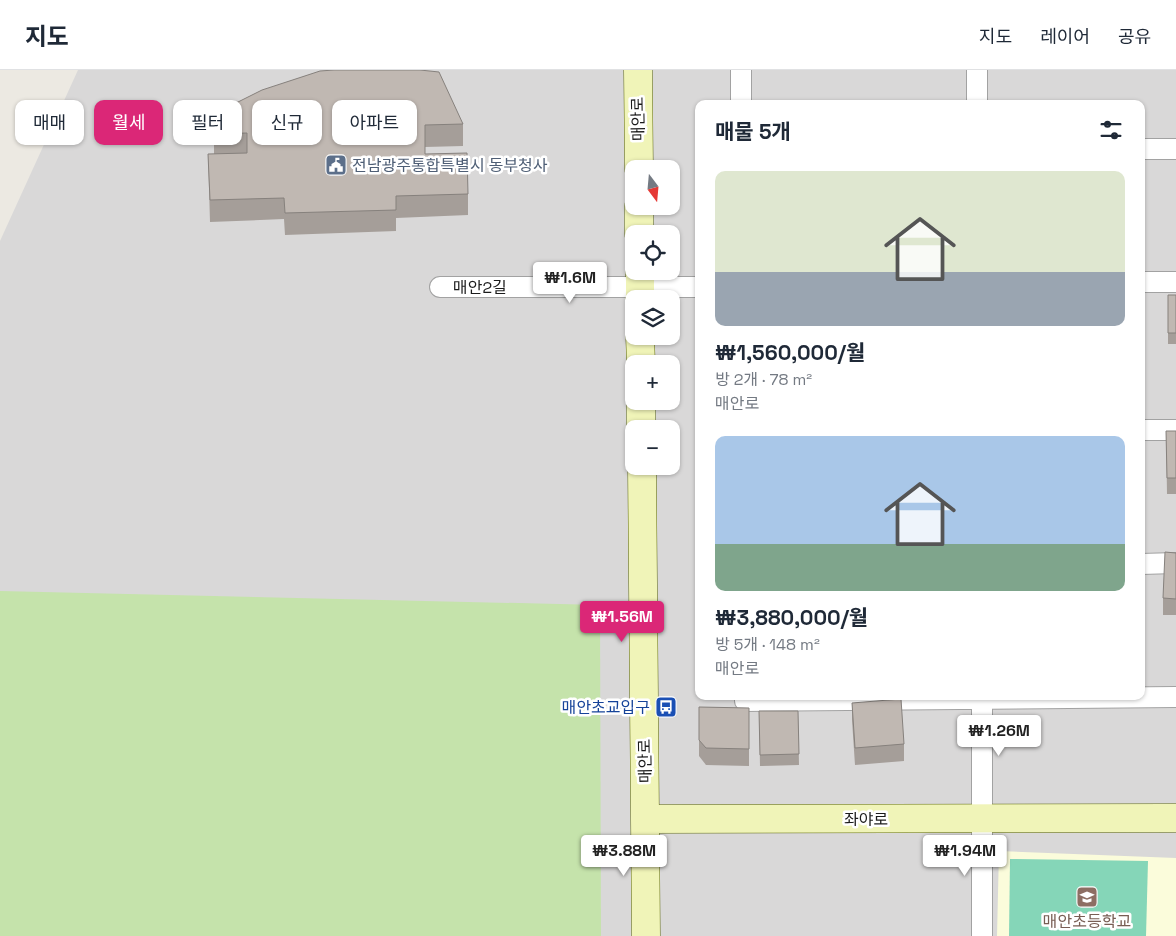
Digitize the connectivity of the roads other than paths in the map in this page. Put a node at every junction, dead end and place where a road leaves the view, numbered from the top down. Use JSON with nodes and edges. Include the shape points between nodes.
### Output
{"nodes":[{"id":1,"x":638,"y":70,"type":"edge"},
{"id":2,"x":740,"y":70,"type":"edge"},
{"id":3,"x":977,"y":70,"type":"edge"},
{"id":4,"x":741,"y":100,"type":"edge"},
{"id":5,"x":978,"y":100,"type":"edge"},
{"id":6,"x":1145,"y":149,"type":"edge"},
{"id":7,"x":1176,"y":149,"type":"edge"},
{"id":8,"x":639,"y":160,"type":"edge"},
{"id":9,"x":1145,"y":282,"type":"edge"},
{"id":10,"x":1176,"y":282,"type":"edge"},
{"id":11,"x":640,"y":285,"type":"edge"},
{"id":12,"x":440,"y":287,"type":"dead end"},
{"id":13,"x":695,"y":287,"type":"edge"},
{"id":14,"x":1145,"y":430,"type":"edge"},
{"id":15,"x":1176,"y":430,"type":"edge"},
{"id":16,"x":642,"y":475,"type":"edge"},
{"id":17,"x":1176,"y":563,"type":"edge"},
{"id":18,"x":1145,"y":564,"type":"edge"},
{"id":19,"x":1145,"y":697,"type":"edge"},
{"id":20,"x":1176,"y":697,"type":"edge"},
{"id":21,"x":745,"y":700,"type":"edge"},
{"id":22,"x":824,"y":700,"type":"edge"},
{"id":23,"x":982,"y":700,"type":"edge"},
{"id":24,"x":1176,"y":818,"type":"edge"},
{"id":25,"x":646,"y":819,"type":"junction"},
{"id":26,"x":982,"y":819,"type":"junction"},
{"id":27,"x":646,"y":936,"type":"edge"},
{"id":28,"x":982,"y":936,"type":"edge"}],
"edges":[{"from":1,"to":8,"type":"street","name":"매안로"},
{"from":2,"to":4,"type":"street"},
{"from":3,"to":5,"type":"street"},
{"from":6,"to":7,"type":"street"},
{"from":9,"to":10,"type":"street"},
{"from":11,"to":12,"type":"street","name":"매안2길"},
{"from":11,"to":13,"type":"street","name":"매안2길"},
{"from":14,"to":15,"type":"street"},
{"from":16,"to":25,"type":"street","name":"매안로"},
{"from":17,"to":18,"type":"street"},
{"from":19,"to":20,"type":"street"},
{"from":21,"to":22,"type":"street"},
{"from":23,"to":26,"type":"street"},
{"from":24,"to":26,"type":"street","name":"좌야로"},
{"from":25,"to":26,"type":"street","name":"좌야로"},
{"from":25,"to":27,"type":"street","name":"매안로"},
{"from":26,"to":28,"type":"street"}]}
